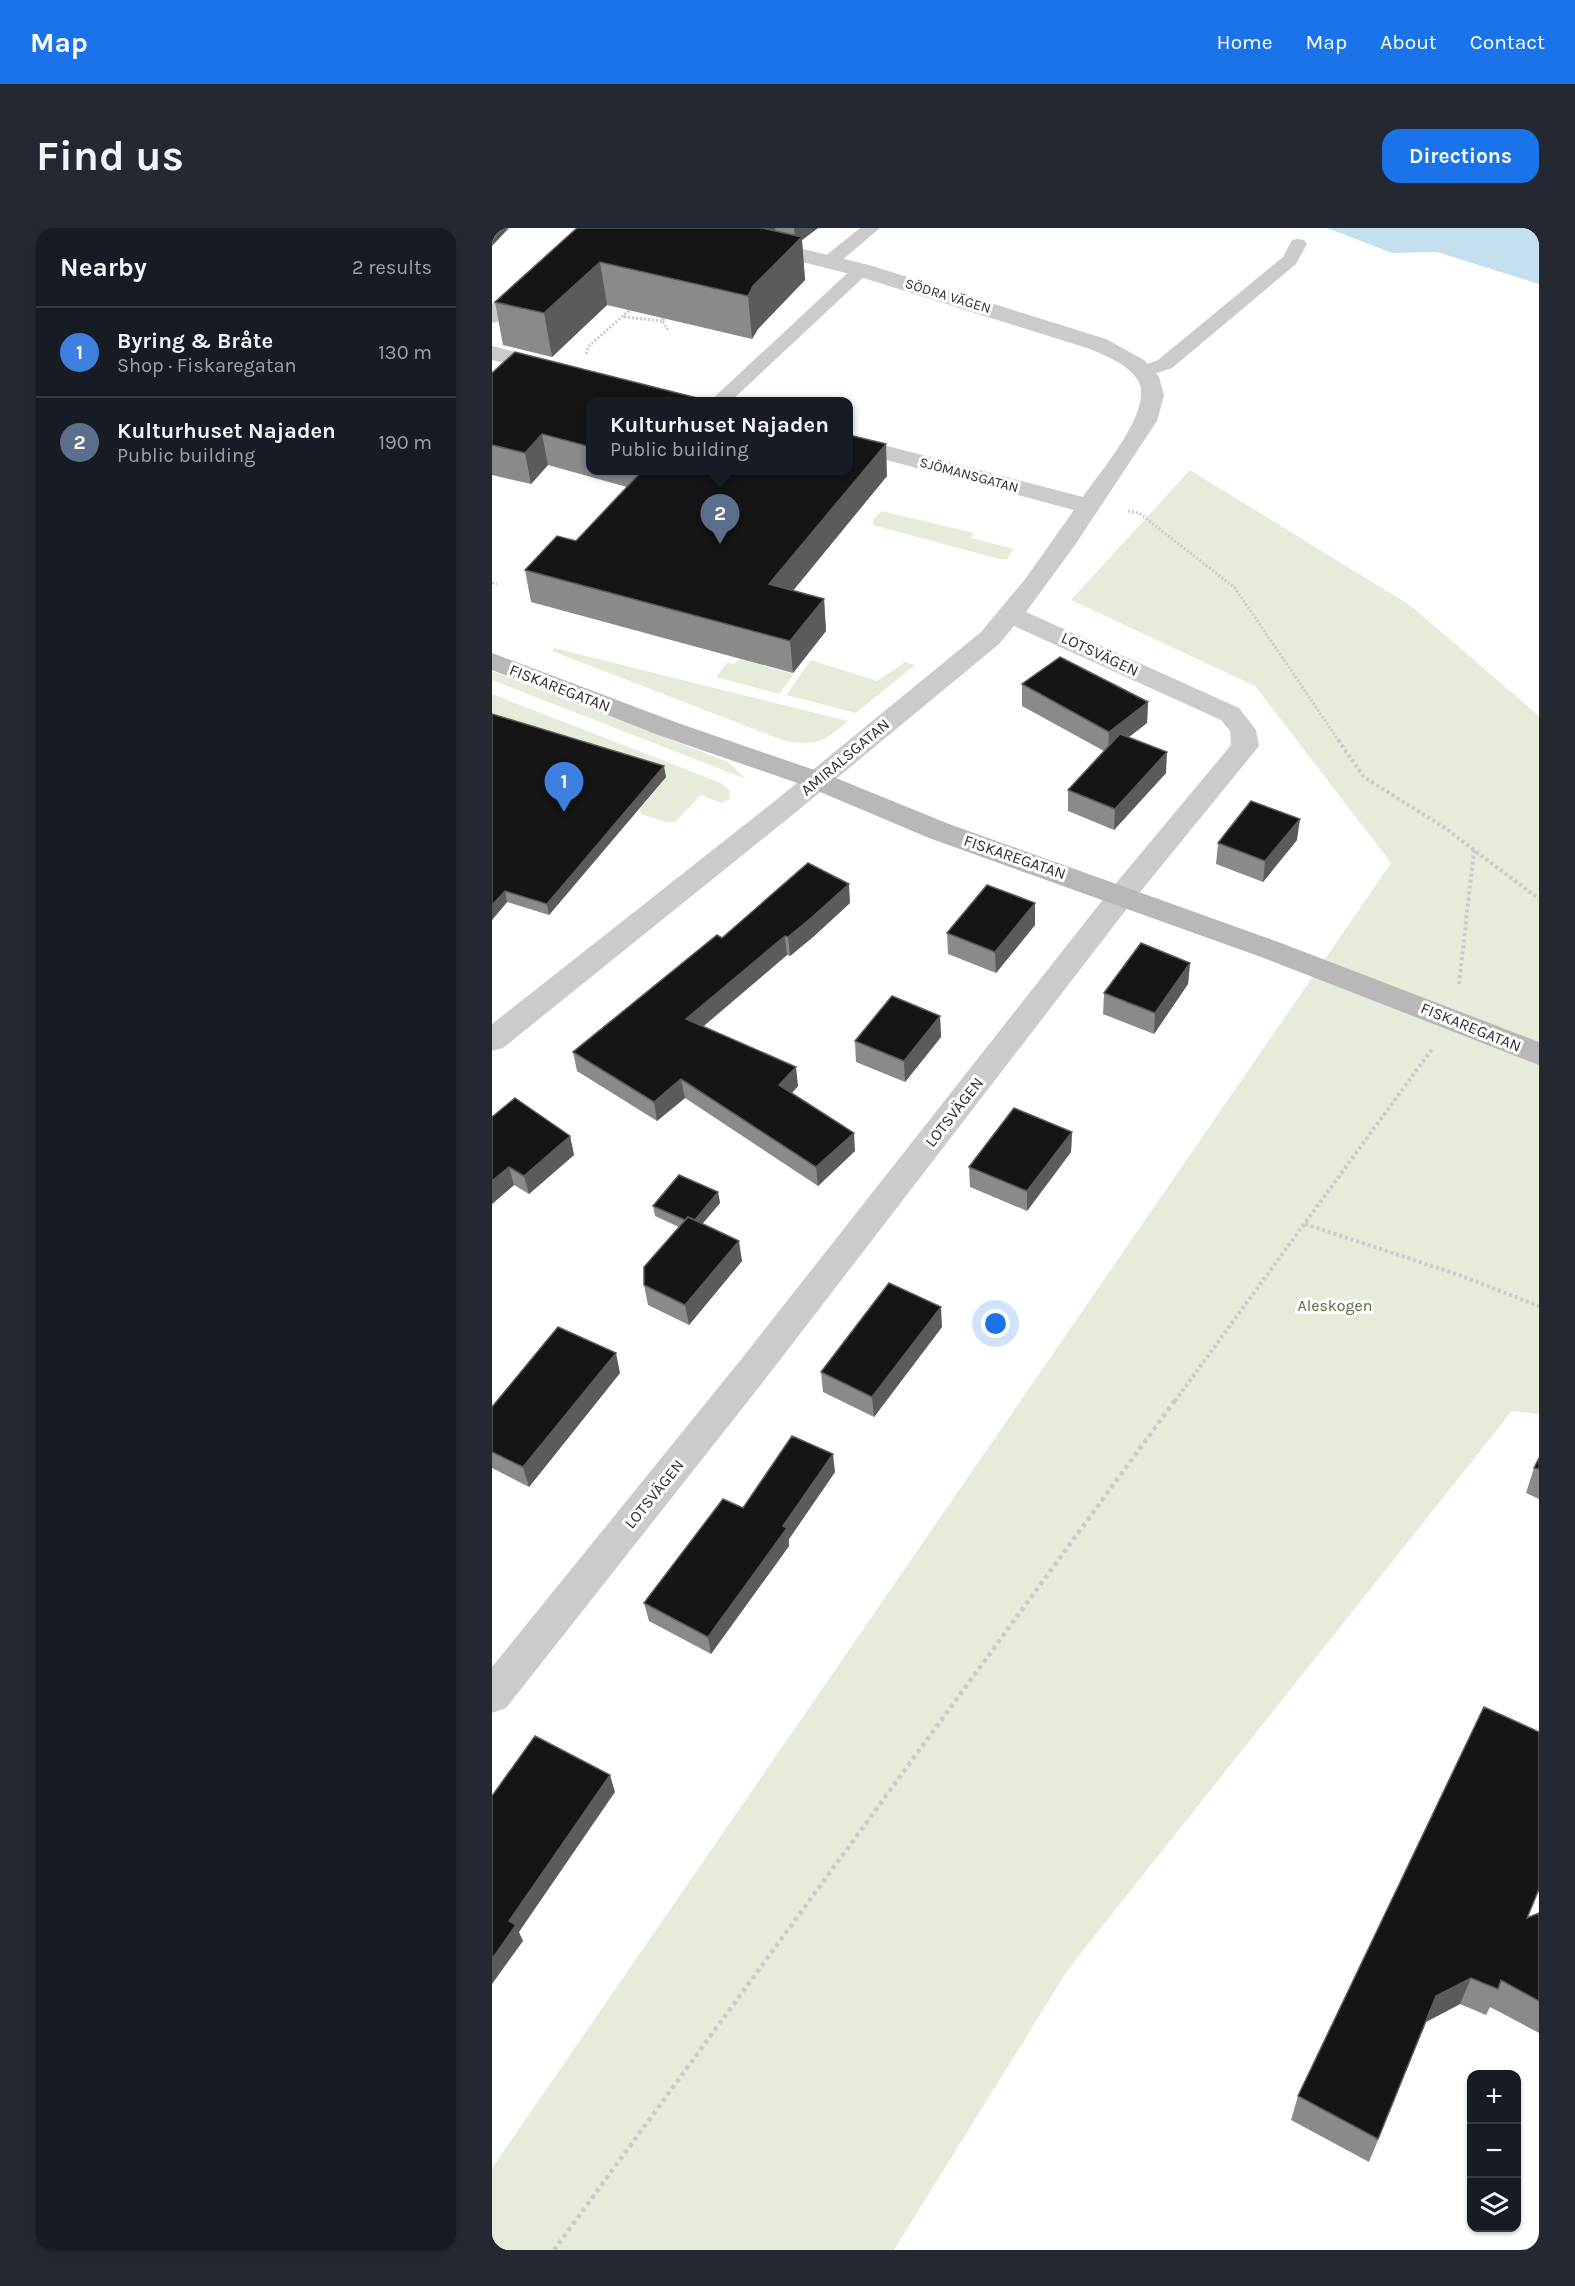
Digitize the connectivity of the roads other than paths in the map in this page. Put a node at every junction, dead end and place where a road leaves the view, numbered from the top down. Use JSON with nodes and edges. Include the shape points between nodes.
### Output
{"nodes":[{"id":1,"x":589,"y":228,"type":"edge"},
{"id":2,"x":690,"y":228,"type":"edge"},
{"id":3,"x":871,"y":228,"type":"edge"},
{"id":4,"x":1298,"y":244,"type":"dead end"},
{"id":5,"x":829,"y":262,"type":"junction"},
{"id":6,"x":861,"y":270,"type":"junction"},
{"id":7,"x":492,"y":316,"type":"edge"},
{"id":8,"x":492,"y":353,"type":"edge"},
{"id":9,"x":1143,"y":372,"type":"junction"},
{"id":10,"x":578,"y":374,"type":"edge"},
{"id":11,"x":723,"y":397,"type":"edge"},
{"id":12,"x":853,"y":444,"type":"edge"},
{"id":13,"x":1089,"y":506,"type":"junction"},
{"id":14,"x":1011,"y":615,"type":"junction"},
{"id":15,"x":492,"y":661,"type":"edge"},
{"id":16,"x":816,"y":780,"type":"junction"},
{"id":17,"x":1122,"y":895,"type":"junction"},
{"id":18,"x":492,"y":1040,"type":"edge"},
{"id":19,"x":1539,"y":1054,"type":"edge"},
{"id":20,"x":492,"y":1696,"type":"edge"}],
"edges":[{"from":1,"to":7,"type":"street"},
{"from":2,"to":5,"type":"street","name":"SÖDRA VÄGEN"},
{"from":3,"to":5,"type":"lane"},
{"from":4,"to":9,"type":"lane","via":[[1290,260],[1165,364]]},
{"from":5,"to":6,"type":"street","name":"SÖDRA VÄGEN"},
{"from":6,"to":9,"type":"street","name":"SÖDRA VÄGEN","via":[[1098,344]]},
{"from":6,"to":11,"type":"lane"},
{"from":8,"to":10,"type":"street"},
{"from":9,"to":13,"type":"street","name":"AMIRALSGATAN","via":[[1152,387],[1152,401],[1144,423]]},
{"from":12,"to":13,"type":"street","name":"SJÖMANSGATAN"},
{"from":13,"to":14,"type":"street","name":"AMIRALSGATAN"},
{"from":14,"to":16,"type":"street","name":"AMIRALSGATAN","via":[[990,638]]},
{"from":14,"to":17,"type":"street","name":"LOTSVÄGEN","via":[[1230,714],[1243,730],[1245,746]]},
{"from":15,"to":16,"type":"street","name":"FISKAREGATAN","via":[[668,729]]},
{"from":16,"to":17,"type":"street","name":"FISKAREGATAN","via":[[939,831]]},
{"from":16,"to":18,"type":"street","name":"AMIRALSGATAN"},
{"from":17,"to":19,"type":"street","name":"FISKAREGATAN"},
{"from":17,"to":20,"type":"street","name":"LOTSVÄGEN","via":[[751,1372]]}]}
